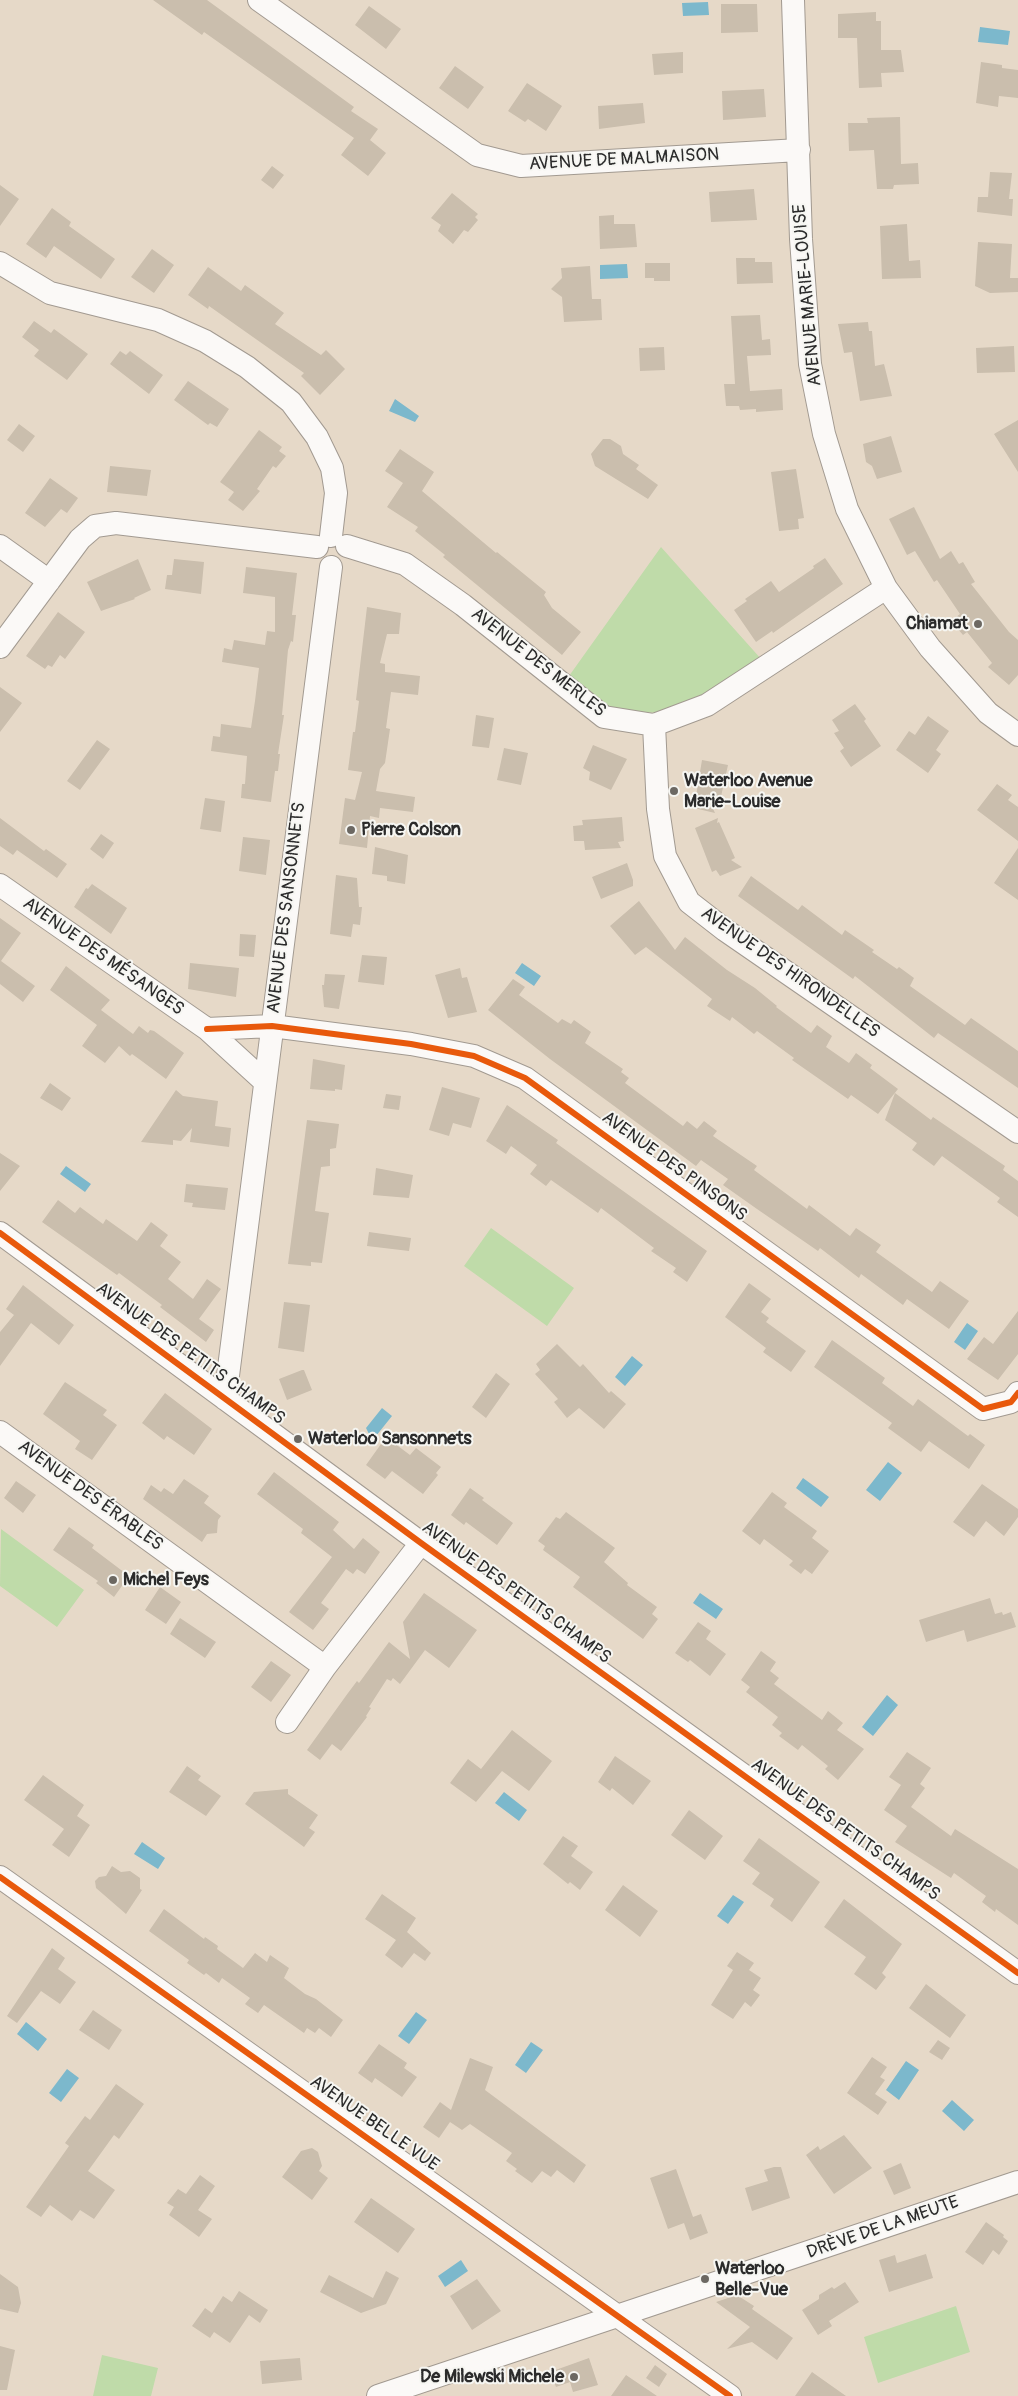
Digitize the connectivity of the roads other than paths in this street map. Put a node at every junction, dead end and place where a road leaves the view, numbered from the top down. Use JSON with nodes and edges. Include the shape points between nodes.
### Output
{"nodes":[{"id":1,"x":259,"y":0,"type":"edge"},
{"id":2,"x":793,"y":0,"type":"edge"},
{"id":3,"x":799,"y":150,"type":"junction"},
{"id":4,"x":0,"y":263,"type":"edge"},
{"id":5,"x":332,"y":543,"type":"junction"},
{"id":6,"x":0,"y":546,"type":"edge"},
{"id":7,"x":49,"y":581,"type":"junction"},
{"id":8,"x":886,"y":588,"type":"junction"},
{"id":9,"x":0,"y":647,"type":"edge"},
{"id":10,"x":654,"y":725,"type":"junction"},
{"id":11,"x":1018,"y":735,"type":"edge"},
{"id":12,"x":0,"y":885,"type":"edge"},
{"id":13,"x":272,"y":1026,"type":"junction"},
{"id":14,"x":207,"y":1029,"type":"junction"},
{"id":15,"x":265,"y":1082,"type":"junction"},
{"id":16,"x":1018,"y":1132,"type":"edge"},
{"id":17,"x":0,"y":1234,"type":"edge"},
{"id":18,"x":1018,"y":1393,"type":"edge"},
{"id":19,"x":225,"y":1399,"type":"junction"},
{"id":20,"x":0,"y":1432,"type":"edge"},
{"id":21,"x":421,"y":1543,"type":"junction"},
{"id":22,"x":325,"y":1667,"type":"junction"},
{"id":23,"x":287,"y":1722,"type":"dead end"},
{"id":24,"x":0,"y":1877,"type":"edge"},
{"id":25,"x":1018,"y":1973,"type":"edge"},
{"id":26,"x":1018,"y":2182,"type":"edge"},
{"id":27,"x":619,"y":2316,"type":"junction"},
{"id":28,"x":378,"y":2396,"type":"edge"},
{"id":29,"x":730,"y":2396,"type":"edge"}],
"edges":[{"from":1,"to":3,"type":"street","name":"AVENUE DE MALMAISON","via":[[477,155],[521,166]]},
{"from":2,"to":3,"type":"street","name":"AVENUE MARIE-LOUISE"},
{"from":3,"to":8,"type":"street","name":"AVENUE MARIE-LOUISE","via":[[801,240],[810,364],[822,425],[847,509]]},
{"from":4,"to":5,"type":"street","via":[[50,293],[158,320],[205,341],[247,367],[291,402],[317,437],[332,468],[336,493]]},
{"from":5,"to":7,"type":"street","name":"AVENUE DES MERLES","via":[[116,523],[95,526],[80,539]]},
{"from":5,"to":10,"type":"street","name":"AVENUE DES MERLES","via":[[405,564],[604,717]]},
{"from":5,"to":13,"type":"street","name":"AVENUE DES SANSONNETS","via":[[318,558],[331,567]]},
{"from":6,"to":7,"type":"street"},
{"from":7,"to":9,"type":"street","name":"AVENUE DES MERLES"},
{"from":8,"to":10,"type":"street","via":[[706,704]]},
{"from":8,"to":11,"type":"street","name":"AVENUE MARIE-LOUISE","via":[[930,648],[988,713]]},
{"from":10,"to":16,"type":"street","name":"AVENUE DES HIRONDELLES","via":[[658,809],[665,856],[689,902]]},
{"from":12,"to":14,"type":"street","name":"AVENUE DES MÉSANGES"},
{"from":13,"to":14,"type":"street"},
{"from":13,"to":15,"type":"street","name":"AVENUE DES SANSONNETS"},
{"from":13,"to":18,"type":"street","name":"AVENUE DES PINSONS","via":[[411,1044],[474,1056],[525,1078],[983,1409],[1011,1402]]},
{"from":14,"to":15,"type":"street","name":"AVENUE DES MÉSANGES"},
{"from":15,"to":19,"type":"street","name":"AVENUE DES SANSONNETS"},
{"from":17,"to":19,"type":"street","name":"AVENUE DES PETITS CHAMPS"},
{"from":19,"to":21,"type":"street","name":"AVENUE DES PETITS CHAMPS"},
{"from":20,"to":22,"type":"street","name":"AVENUE DES ÉRABLES"},
{"from":21,"to":22,"type":"street"},
{"from":21,"to":25,"type":"street","name":"AVENUE DES PETITS CHAMPS"},
{"from":22,"to":23,"type":"street"},
{"from":24,"to":27,"type":"street","name":"AVENUE BELLE VUE"},
{"from":26,"to":27,"type":"street","name":"DRÈVE DE LA MEUTE"},
{"from":27,"to":28,"type":"street","name":"DRÈVE DE LA MEUTE"},
{"from":27,"to":29,"type":"street","name":"AVENUE BELLE VUE"}]}
